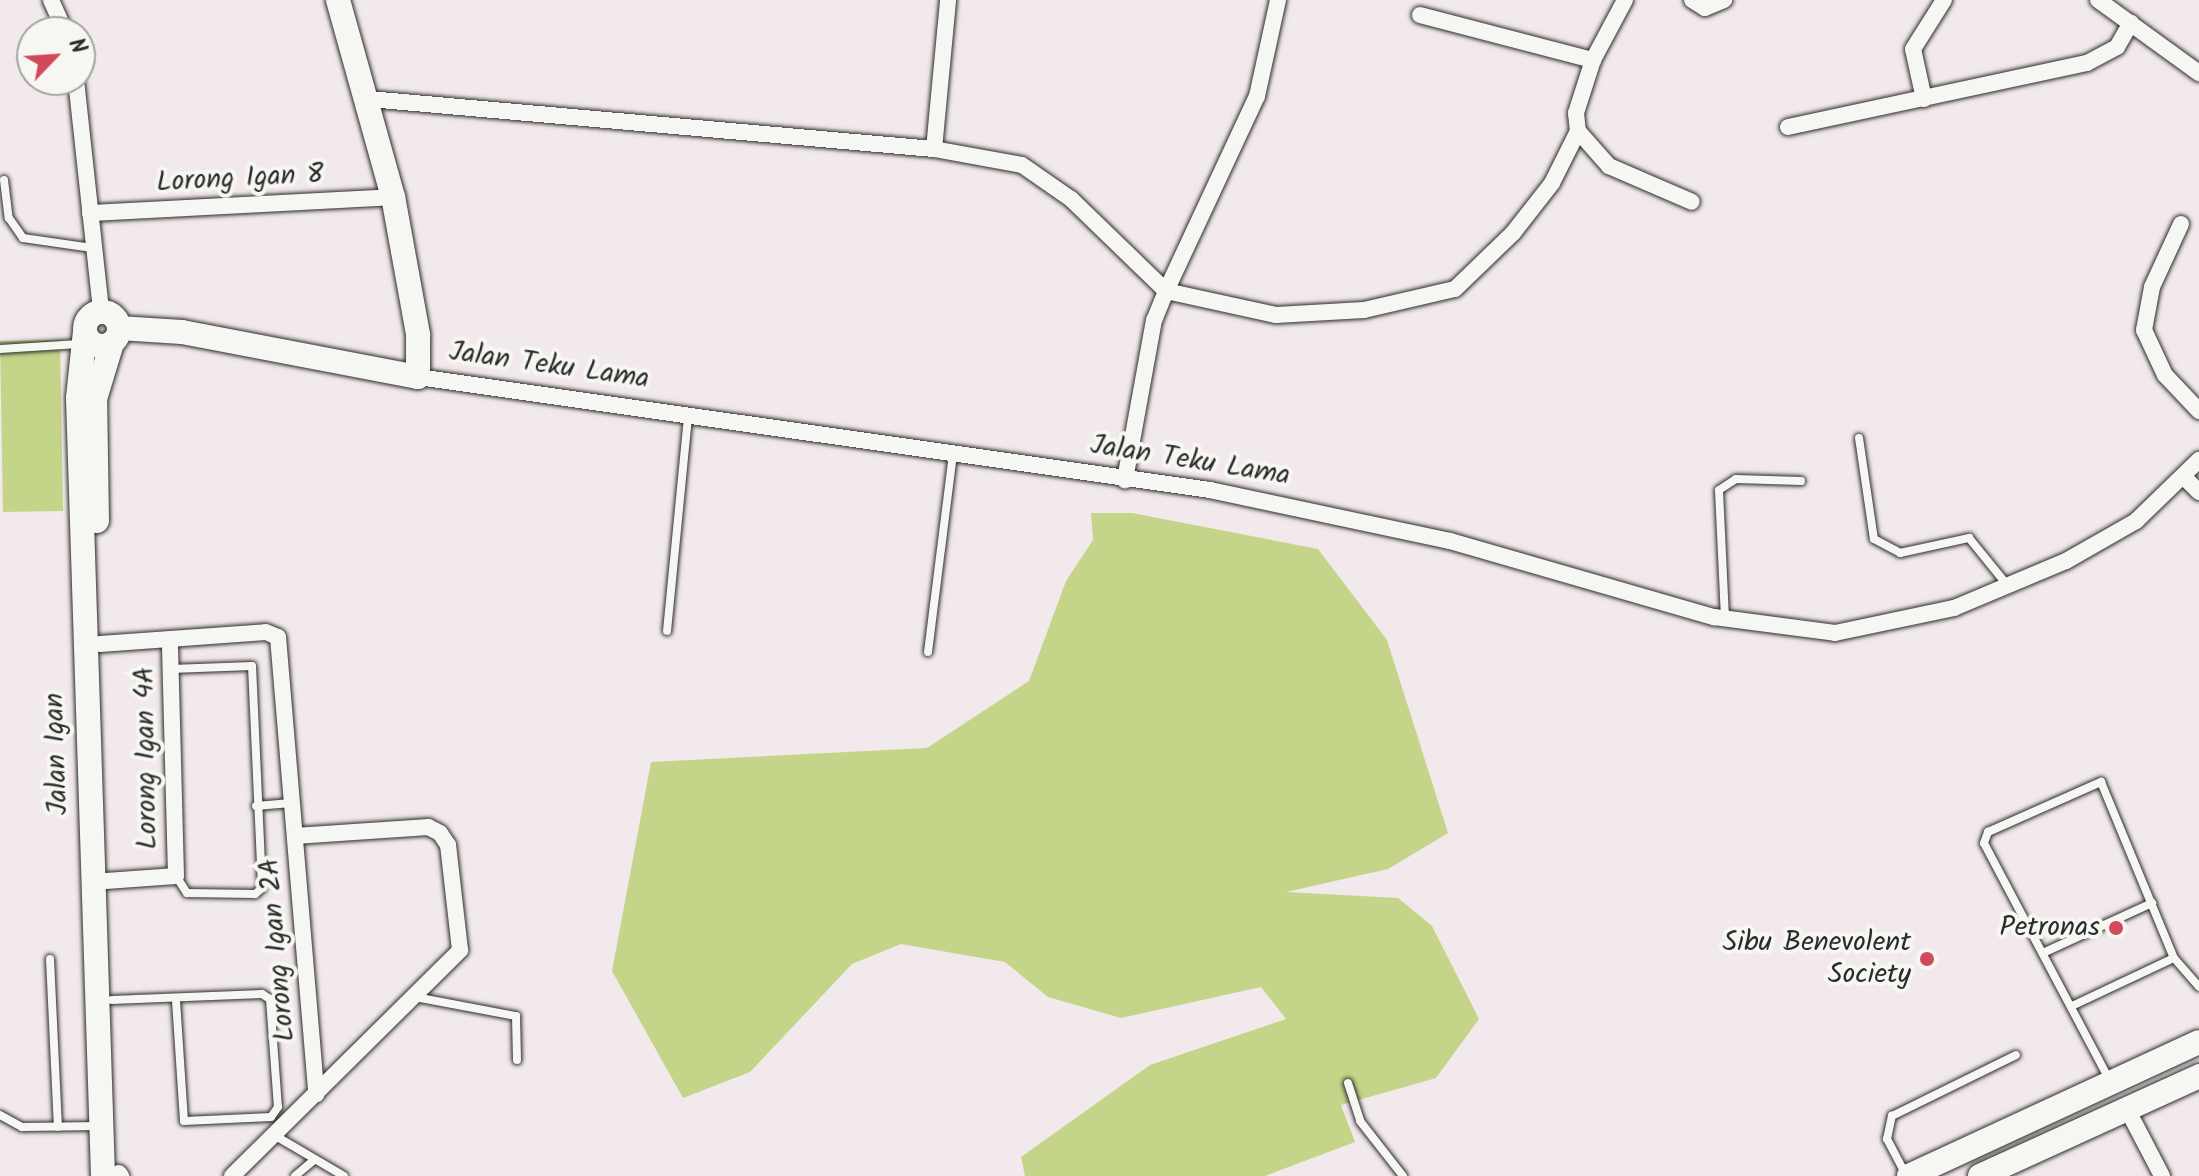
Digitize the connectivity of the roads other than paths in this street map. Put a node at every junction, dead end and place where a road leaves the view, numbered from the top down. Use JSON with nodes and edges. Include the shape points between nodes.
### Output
{"nodes":[{"id":1,"x":338,"y":0,"type":"edge"},
{"id":2,"x":948,"y":0,"type":"edge"},
{"id":3,"x":1278,"y":0,"type":"edge"},
{"id":4,"x":1625,"y":0,"type":"edge"},
{"id":5,"x":1692,"y":0,"type":"edge"},
{"id":6,"x":1724,"y":0,"type":"edge"},
{"id":7,"x":1944,"y":0,"type":"edge"},
{"id":8,"x":2098,"y":0,"type":"edge"},
{"id":9,"x":1420,"y":15,"type":"dead end"},
{"id":10,"x":2131,"y":23,"type":"junction"},
{"id":11,"x":1593,"y":60,"type":"junction"},
{"id":12,"x":2199,"y":73,"type":"edge"},
{"id":13,"x":78,"y":96,"type":"edge"},
{"id":14,"x":369,"y":99,"type":"junction"},
{"id":15,"x":1924,"y":99,"type":"junction"},
{"id":16,"x":1788,"y":127,"type":"dead end"},
{"id":17,"x":1578,"y":131,"type":"junction"},
{"id":18,"x":934,"y":149,"type":"junction"},
{"id":19,"x":4,"y":180,"type":"dead end"},
{"id":20,"x":393,"y":197,"type":"junction"},
{"id":21,"x":1692,"y":202,"type":"dead end"},
{"id":22,"x":90,"y":213,"type":"junction"},
{"id":23,"x":2181,"y":224,"type":"dead end"},
{"id":24,"x":92,"y":248,"type":"junction"},
{"id":25,"x":1166,"y":291,"type":"junction"},
{"id":26,"x":111,"y":327,"type":"junction"},
{"id":27,"x":84,"y":338,"type":"junction"},
{"id":28,"x":0,"y":349,"type":"edge"},
{"id":29,"x":418,"y":377,"type":"junction"},
{"id":30,"x":2199,"y":411,"type":"edge"},
{"id":31,"x":688,"y":417,"type":"junction"},
{"id":32,"x":1859,"y":438,"type":"dead end"},
{"id":33,"x":953,"y":455,"type":"junction"},
{"id":34,"x":2199,"y":460,"type":"edge"},
{"id":35,"x":2185,"y":478,"type":"junction"},
{"id":36,"x":1125,"y":480,"type":"junction"},
{"id":37,"x":1801,"y":481,"type":"dead end"},
{"id":38,"x":2199,"y":492,"type":"edge"},
{"id":39,"x":2008,"y":587,"type":"junction"},
{"id":40,"x":1725,"y":618,"type":"junction"},
{"id":41,"x":667,"y":631,"type":"dead end"},
{"id":42,"x":170,"y":639,"type":"junction"},
{"id":43,"x":100,"y":644,"type":"junction"},
{"id":44,"x":928,"y":652,"type":"dead end"},
{"id":45,"x":171,"y":669,"type":"junction"},
{"id":46,"x":292,"y":803,"type":"junction"},
{"id":47,"x":256,"y":806,"type":"junction"},
{"id":48,"x":295,"y":836,"type":"junction"},
{"id":49,"x":176,"y":876,"type":"junction"},
{"id":50,"x":106,"y":881,"type":"junction"},
{"id":51,"x":2152,"y":903,"type":"junction"},
{"id":52,"x":2045,"y":952,"type":"junction"},
{"id":53,"x":2174,"y":958,"type":"junction"},
{"id":54,"x":50,"y":959,"type":"dead end"},
{"id":55,"x":2199,"y":987,"type":"edge"},
{"id":56,"x":415,"y":997,"type":"junction"},
{"id":57,"x":176,"y":999,"type":"junction"},
{"id":58,"x":112,"y":1000,"type":"junction"},
{"id":59,"x":2074,"y":1005,"type":"junction"},
{"id":60,"x":2199,"y":1042,"type":"edge"},
{"id":61,"x":2016,"y":1055,"type":"dead end"},
{"id":62,"x":517,"y":1060,"type":"dead end"},
{"id":63,"x":2199,"y":1076,"type":"edge"},
{"id":64,"x":2110,"y":1081,"type":"junction"},
{"id":65,"x":1348,"y":1083,"type":"dead end"},
{"id":66,"x":316,"y":1094,"type":"junction"},
{"id":67,"x":2126,"y":1107,"type":"junction"},
{"id":68,"x":0,"y":1115,"type":"edge"},
{"id":69,"x":101,"y":1126,"type":"junction"},
{"id":70,"x":58,"y":1127,"type":"junction"},
{"id":71,"x":274,"y":1135,"type":"junction"},
{"id":72,"x":314,"y":1160,"type":"junction"},
{"id":73,"x":116,"y":1175,"type":"edge"},
{"id":74,"x":232,"y":1176,"type":"edge"},
{"id":75,"x":295,"y":1176,"type":"edge"},
{"id":76,"x":344,"y":1176,"type":"edge"},
{"id":77,"x":1403,"y":1176,"type":"edge"},
{"id":78,"x":1908,"y":1176,"type":"edge"},
{"id":79,"x":1980,"y":1176,"type":"edge"},
{"id":80,"x":2162,"y":1176,"type":"edge"}],
"edges":[{"from":1,"to":14,"type":"street"},
{"from":2,"to":18,"type":"street"},
{"from":3,"to":25,"type":"street","via":[[1257,96]]},
{"from":4,"to":11,"type":"street"},
{"from":5,"to":6,"type":"street","via":[[1705,8]]},
{"from":7,"to":15,"type":"street","via":[[1913,49]]},
{"from":8,"to":10,"type":"street"},
{"from":9,"to":11,"type":"street"},
{"from":10,"to":12,"type":"street"},
{"from":10,"to":15,"type":"street","via":[[2102,58]]},
{"from":11,"to":17,"type":"street","via":[[1576,113]]},
{"from":13,"to":22,"type":"street"},
{"from":14,"to":18,"type":"street"},
{"from":14,"to":20,"type":"street"},
{"from":15,"to":16,"type":"street"},
{"from":17,"to":21,"type":"street","via":[[1609,166]]},
{"from":17,"to":25,"type":"street","via":[[1552,183],[1513,233],[1455,289],[1364,310],[1276,315]]},
{"from":18,"to":25,"type":"street","via":[[1034,172]]},
{"from":19,"to":24,"type":"lane","via":[[9,218],[23,238]]},
{"from":20,"to":22,"type":"street","name":"Lorong Igan 8"},
{"from":20,"to":29,"type":"street","via":[[418,334]]},
{"from":22,"to":24,"type":"street"},
{"from":23,"to":30,"type":"street","via":[[2152,287],[2144,330],[2165,375]]},
{"from":24,"to":26,"type":"street"},
{"from":25,"to":36,"type":"street","via":[[1154,320]]},
{"from":26,"to":27,"type":"street","via":[[96,345]]},
{"from":26,"to":29,"type":"street","name":"Jalan Teku Lama","via":[[182,332]]},
{"from":26,"to":43,"type":"street","name":"Jalan Igan","via":[[95,399]]},
{"from":27,"to":28,"type":"lane"},
{"from":27,"to":69,"type":"street","name":"Jalan Igan","via":[[78,398]]},
{"from":29,"to":31,"type":"street","name":"Jalan Teku Lama"},
{"from":31,"to":33,"type":"street","name":"Jalan Teku Lama"},
{"from":31,"to":41,"type":"lane"},
{"from":32,"to":39,"type":"lane","via":[[1874,539],[1900,553],[1969,538]]},
{"from":33,"to":36,"type":"street","name":"Jalan Teku Lama"},
{"from":33,"to":44,"type":"lane"},
{"from":34,"to":35,"type":"street","name":"Jalan Teku Lama"},
{"from":35,"to":38,"type":"street"},
{"from":35,"to":39,"type":"street","name":"Jalan Teku Lama","via":[[2136,521]]},
{"from":36,"to":40,"type":"street","name":"Jalan Teku Lama","via":[[1450,541]]},
{"from":37,"to":40,"type":"lane","via":[[1736,479],[1719,490]]},
{"from":39,"to":40,"type":"street","name":"Jalan Teku Lama","via":[[1954,608],[1835,633]]},
{"from":42,"to":43,"type":"street"},
{"from":42,"to":45,"type":"street","name":"Lorong Igan 4A"},
{"from":42,"to":46,"type":"street","name":"Lorong Igan 2A","via":[[278,637]]},
{"from":43,"to":50,"type":"street","name":"Jalan Igan"},
{"from":45,"to":47,"type":"lane","via":[[252,666]]},
{"from":45,"to":49,"type":"street","name":"Lorong Igan 4A"},
{"from":46,"to":47,"type":"lane"},
{"from":46,"to":48,"type":"street","name":"Lorong Igan 2A"},
{"from":47,"to":49,"type":"lane","via":[[259,891],[187,893]]},
{"from":48,"to":56,"type":"street","via":[[428,827],[440,833],[448,845],[460,950]]},
{"from":48,"to":66,"type":"street","name":"Lorong Igan 2A"},
{"from":49,"to":50,"type":"street"},
{"from":50,"to":58,"type":"street","name":"Jalan Igan"},
{"from":51,"to":52,"type":"lane"},
{"from":51,"to":52,"type":"lane","via":[[2104,786],[2096,782],[1985,838]]},
{"from":51,"to":53,"type":"lane"},
{"from":52,"to":59,"type":"lane"},
{"from":53,"to":55,"type":"lane"},
{"from":53,"to":59,"type":"lane"},
{"from":54,"to":70,"type":"lane"},
{"from":56,"to":62,"type":"lane","via":[[516,1016]]},
{"from":56,"to":66,"type":"street"},
{"from":57,"to":57,"type":"lane","via":[[262,994],[274,1004],[278,1107],[271,1117],[184,1121]]},
{"from":57,"to":58,"type":"lane"},
{"from":58,"to":73,"type":"street","name":"Jalan Igan"},
{"from":59,"to":64,"type":"lane"},
{"from":60,"to":64,"type":"street"},
{"from":61,"to":78,"type":"lane","via":[[1892,1116],[1887,1139]]},
{"from":63,"to":67,"type":"street"},
{"from":64,"to":78,"type":"street"},
{"from":65,"to":77,"type":"lane","via":[[1360,1121]]},
{"from":66,"to":71,"type":"street"},
{"from":67,"to":79,"type":"street"},
{"from":67,"to":80,"type":"street"},
{"from":68,"to":70,"type":"lane","via":[[22,1127]]},
{"from":69,"to":70,"type":"lane"},
{"from":69,"to":73,"type":"street","name":"Jalan Igan"},
{"from":71,"to":72,"type":"lane"},
{"from":71,"to":74,"type":"street"},
{"from":72,"to":75,"type":"lane"},
{"from":72,"to":76,"type":"lane"}]}
